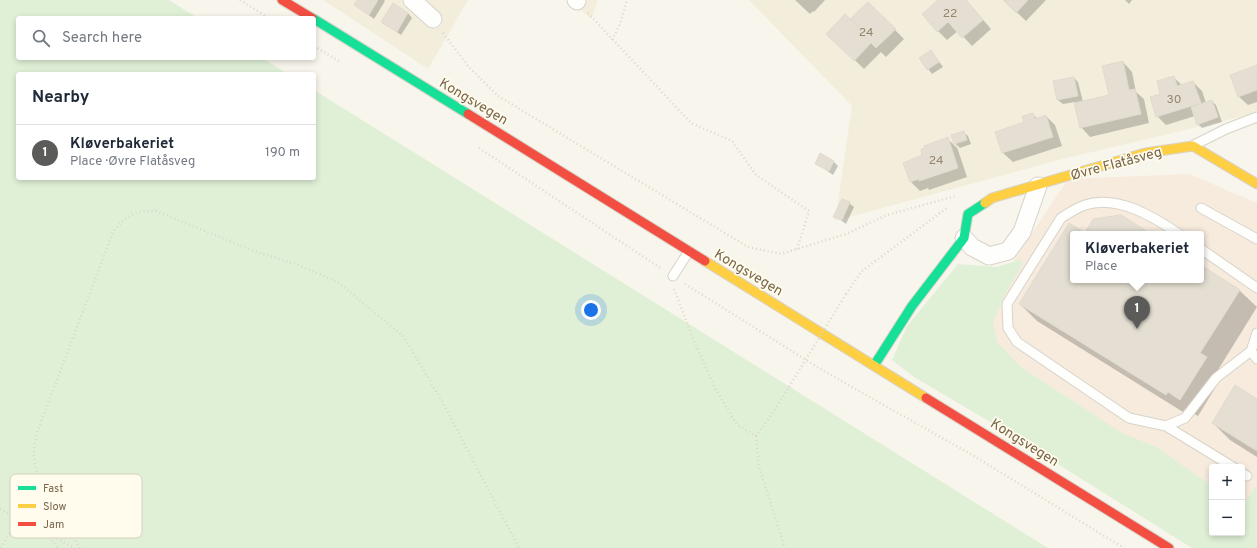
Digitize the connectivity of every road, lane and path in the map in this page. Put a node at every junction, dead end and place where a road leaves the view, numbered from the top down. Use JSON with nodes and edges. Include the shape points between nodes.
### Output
{"nodes":[{"id":1,"x":240,"y":0,"type":"edge"},
{"id":2,"x":282,"y":0,"type":"edge"},
{"id":3,"x":412,"y":0,"type":"edge"},
{"id":4,"x":576,"y":0,"type":"edge"},
{"id":5,"x":627,"y":0,"type":"edge"},
{"id":6,"x":266,"y":16,"type":"edge"},
{"id":7,"x":308,"y":16,"type":"edge"},
{"id":8,"x":433,"y":19,"type":"joint"},
{"id":9,"x":316,"y":21,"type":"edge"},
{"id":10,"x":612,"y":40,"type":"junction"},
{"id":11,"x":316,"y":47,"type":"edge"},
{"id":12,"x":340,"y":62,"type":"dead end"},
{"id":13,"x":1257,"y":117,"type":"edge"},
{"id":14,"x":1193,"y":146,"type":"junction"},
{"id":15,"x":479,"y":147,"type":"dead end"},
{"id":16,"x":1257,"y":184,"type":"edge"},
{"id":17,"x":1038,"y":186,"type":"junction"},
{"id":18,"x":963,"y":194,"type":"dead end"},
{"id":19,"x":952,"y":203,"type":"dead end"},
{"id":20,"x":1201,"y":208,"type":"dead end"},
{"id":21,"x":1175,"y":231,"type":"edge"},
{"id":22,"x":964,"y":238,"type":"junction"},
{"id":23,"x":1257,"y":239,"type":"edge"},
{"id":24,"x":797,"y":249,"type":"junction"},
{"id":25,"x":1204,"y":251,"type":"edge"},
{"id":26,"x":689,"y":252,"type":"junction"},
{"id":27,"x":673,"y":276,"type":"junction"},
{"id":28,"x":1257,"y":288,"type":"edge"},
{"id":29,"x":1257,"y":333,"type":"edge"},
{"id":30,"x":1251,"y":351,"type":"junction"},
{"id":31,"x":1257,"y":359,"type":"edge"},
{"id":32,"x":875,"y":364,"type":"junction"},
{"id":33,"x":1166,"y":426,"type":"junction"},
{"id":34,"x":756,"y":436,"type":"junction"},
{"id":35,"x":1228,"y":464,"type":"edge"},
{"id":36,"x":38,"y":474,"type":"edge"},
{"id":37,"x":0,"y":509,"type":"edge"},
{"id":38,"x":10,"y":514,"type":"edge"},
{"id":39,"x":10,"y":533,"type":"edge"},
{"id":40,"x":50,"y":538,"type":"edge"},
{"id":41,"x":57,"y":538,"type":"edge"},
{"id":42,"x":73,"y":538,"type":"edge"},
{"id":43,"x":1,"y":548,"type":"edge"},
{"id":44,"x":58,"y":548,"type":"edge"},
{"id":45,"x":75,"y":548,"type":"edge"},
{"id":46,"x":80,"y":548,"type":"edge"},
{"id":47,"x":519,"y":548,"type":"edge"},
{"id":48,"x":785,"y":548,"type":"edge"},
{"id":49,"x":1124,"y":548,"type":"edge"},
{"id":50,"x":1169,"y":548,"type":"edge"}],
"edges":[{"from":1,"to":6,"type":"path"},
{"from":2,"to":7,"type":"main road","name":"Kongsvegen"},
{"from":3,"to":8,"type":"street"},
{"from":4,"to":10,"type":"path"},
{"from":5,"to":10,"type":"path"},
{"from":8,"to":24,"type":"path","via":[[468,66],[498,96],[748,247],[781,254]]},
{"from":9,"to":26,"type":"main road","name":"Kongsvegen"},
{"from":10,"to":24,"type":"path","via":[[691,123],[732,141],[756,175],[809,211]]},
{"from":11,"to":12,"type":"path"},
{"from":13,"to":14,"type":"lane"},
{"from":14,"to":16,"type":"main road"},
{"from":14,"to":17,"type":"main road","name":"Øvre Flatåsveg","via":[[1145,153]]},
{"from":15,"to":27,"type":"path"},
{"from":17,"to":22,"type":"main road","name":"Øvre Flatåsveg","via":[[992,198],[968,214]]},
{"from":17,"to":22,"type":"street","via":[[1022,232],[1008,251],[988,256],[972,247]]},
{"from":18,"to":24,"type":"path","via":[[887,215],[846,234]]},
{"from":19,"to":34,"type":"path","bridge":true,"via":[[862,271]]},
{"from":20,"to":23,"type":"lane"},
{"from":21,"to":33,"type":"lane","via":[[1126,206],[1105,202],[1087,204],[1061,218],[1007,304],[1008,328],[1017,342],[1129,418]]},
{"from":22,"to":32,"type":"main road","name":"Øvre Flatåsveg","via":[[912,306]]},
{"from":25,"to":28,"type":"lane"},
{"from":26,"to":27,"type":"lane"},
{"from":26,"to":32,"type":"main road","name":"Kongsvegen"},
{"from":27,"to":34,"type":"path","via":[[674,288],[715,388],[737,425]]},
{"from":27,"to":49,"type":"path","via":[[822,370],[974,456]]},
{"from":29,"to":30,"type":"lane"},
{"from":30,"to":31,"type":"lane"},
{"from":30,"to":33,"type":"lane","via":[[1216,378],[1185,418]]},
{"from":32,"to":50,"type":"main road","name":"Kongsvegen"},
{"from":33,"to":35,"type":"lane"},
{"from":34,"to":48,"type":"path","via":[[759,467]]},
{"from":36,"to":47,"type":"path","via":[[34,453],[38,430],[112,232],[124,218],[139,211],[156,211],[254,251],[299,265],[339,283],[404,337],[442,402]]},
{"from":37,"to":38,"type":"path"},
{"from":39,"to":43,"type":"path"},
{"from":40,"to":44,"type":"path"},
{"from":41,"to":45,"type":"path"},
{"from":42,"to":46,"type":"path"}]}
